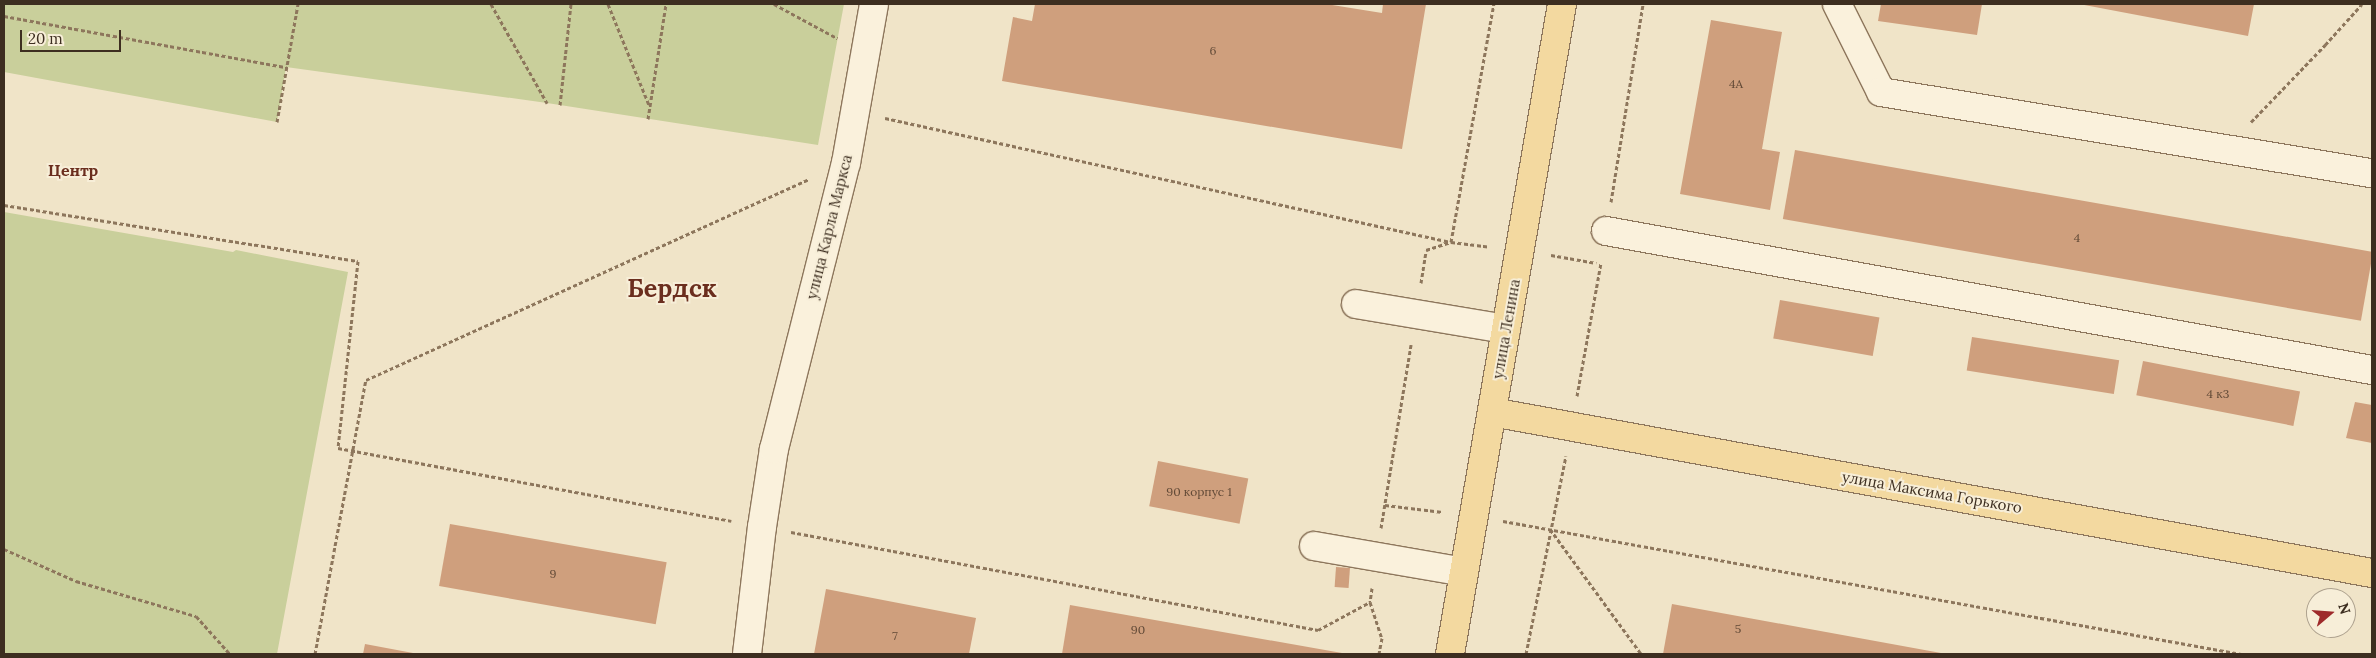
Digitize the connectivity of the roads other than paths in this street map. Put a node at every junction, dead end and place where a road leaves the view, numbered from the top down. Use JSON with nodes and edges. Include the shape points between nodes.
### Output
{"nodes":[{"id":1,"x":874,"y":4,"type":"edge"},
{"id":2,"x":1562,"y":4,"type":"edge"},
{"id":3,"x":1837,"y":4,"type":"edge"},
{"id":4,"x":2372,"y":173,"type":"edge"},
{"id":5,"x":1606,"y":231,"type":"road end"},
{"id":6,"x":1356,"y":304,"type":"dead end"},
{"id":7,"x":1506,"y":329,"type":"junction"},
{"id":8,"x":2372,"y":370,"type":"edge"},
{"id":9,"x":1492,"y":412,"type":"junction"},
{"id":10,"x":1314,"y":546,"type":"dead end"},
{"id":11,"x":1464,"y":572,"type":"junction"},
{"id":12,"x":2372,"y":573,"type":"edge"},
{"id":13,"x":747,"y":654,"type":"edge"},
{"id":14,"x":1450,"y":654,"type":"edge"}],
"edges":[{"from":1,"to":13,"type":"street","name":"улица Карла Маркса","via":[[846,163],[774,449]]},
{"from":2,"to":7,"type":"main road","name":"улица Ленина"},
{"from":3,"to":4,"type":"street","via":[[1881,92]]},
{"from":5,"to":8,"type":"street"},
{"from":6,"to":7,"type":"street"},
{"from":7,"to":9,"type":"main road","name":"улица Ленина"},
{"from":9,"to":11,"type":"main road","name":"улица Ленина"},
{"from":9,"to":12,"type":"main road","name":"улица Максима Горького"},
{"from":10,"to":11,"type":"street"},
{"from":11,"to":14,"type":"main road","name":"улица Ленина"}]}
